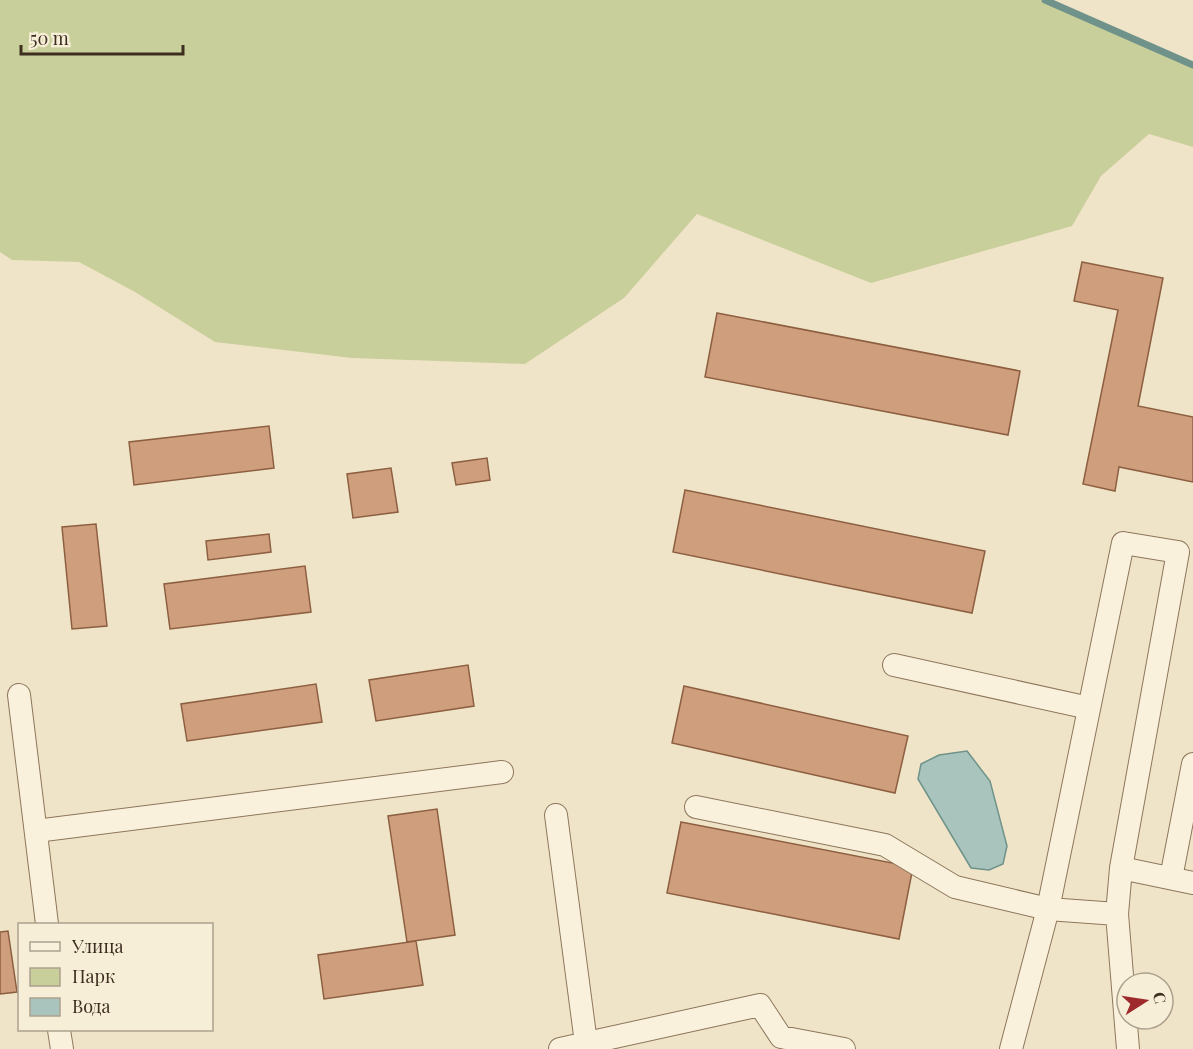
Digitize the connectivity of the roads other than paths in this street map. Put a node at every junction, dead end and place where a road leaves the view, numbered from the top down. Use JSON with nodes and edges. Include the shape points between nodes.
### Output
{"nodes":[{"id":1,"x":1186,"y":554,"type":"edge"},
{"id":2,"x":894,"y":665,"type":"dead end"},
{"id":3,"x":20,"y":695,"type":"dead end"},
{"id":4,"x":1089,"y":708,"type":"junction"},
{"id":5,"x":1193,"y":764,"type":"edge"},
{"id":6,"x":502,"y":772,"type":"dead end"},
{"id":7,"x":696,"y":807,"type":"dead end"},
{"id":8,"x":556,"y":815,"type":"dead end"},
{"id":9,"x":36,"y":831,"type":"junction"},
{"id":10,"x":1121,"y":868,"type":"junction"},
{"id":11,"x":1171,"y":878,"type":"junction"},
{"id":12,"x":1193,"y":883,"type":"edge"},
{"id":13,"x":1048,"y":909,"type":"junction"},
{"id":14,"x":1117,"y":914,"type":"junction"},
{"id":15,"x":47,"y":923,"type":"edge"},
{"id":16,"x":60,"y":1031,"type":"edge"},
{"id":17,"x":586,"y":1043,"type":"junction"},
{"id":18,"x":62,"y":1049,"type":"edge"},
{"id":19,"x":560,"y":1049,"type":"edge"},
{"id":20,"x":844,"y":1049,"type":"edge"},
{"id":21,"x":1011,"y":1049,"type":"edge"},
{"id":22,"x":1128,"y":1049,"type":"edge"}],
"edges":[{"from":1,"to":4,"type":"lane","via":[[1123,543]]},
{"from":1,"to":10,"type":"lane"},
{"from":2,"to":4,"type":"lane"},
{"from":3,"to":9,"type":"lane"},
{"from":4,"to":13,"type":"lane"},
{"from":5,"to":11,"type":"lane"},
{"from":6,"to":9,"type":"lane"},
{"from":7,"to":13,"type":"lane","via":[[885,845],[955,887]]},
{"from":8,"to":17,"type":"lane"},
{"from":9,"to":15,"type":"lane"},
{"from":10,"to":11,"type":"lane"},
{"from":10,"to":14,"type":"lane"},
{"from":11,"to":12,"type":"lane"},
{"from":13,"to":14,"type":"lane"},
{"from":13,"to":21,"type":"lane"},
{"from":14,"to":22,"type":"lane"},
{"from":16,"to":18,"type":"lane"},
{"from":17,"to":19,"type":"lane"},
{"from":17,"to":20,"type":"lane","via":[[760,1005],[781,1037]]}]}
